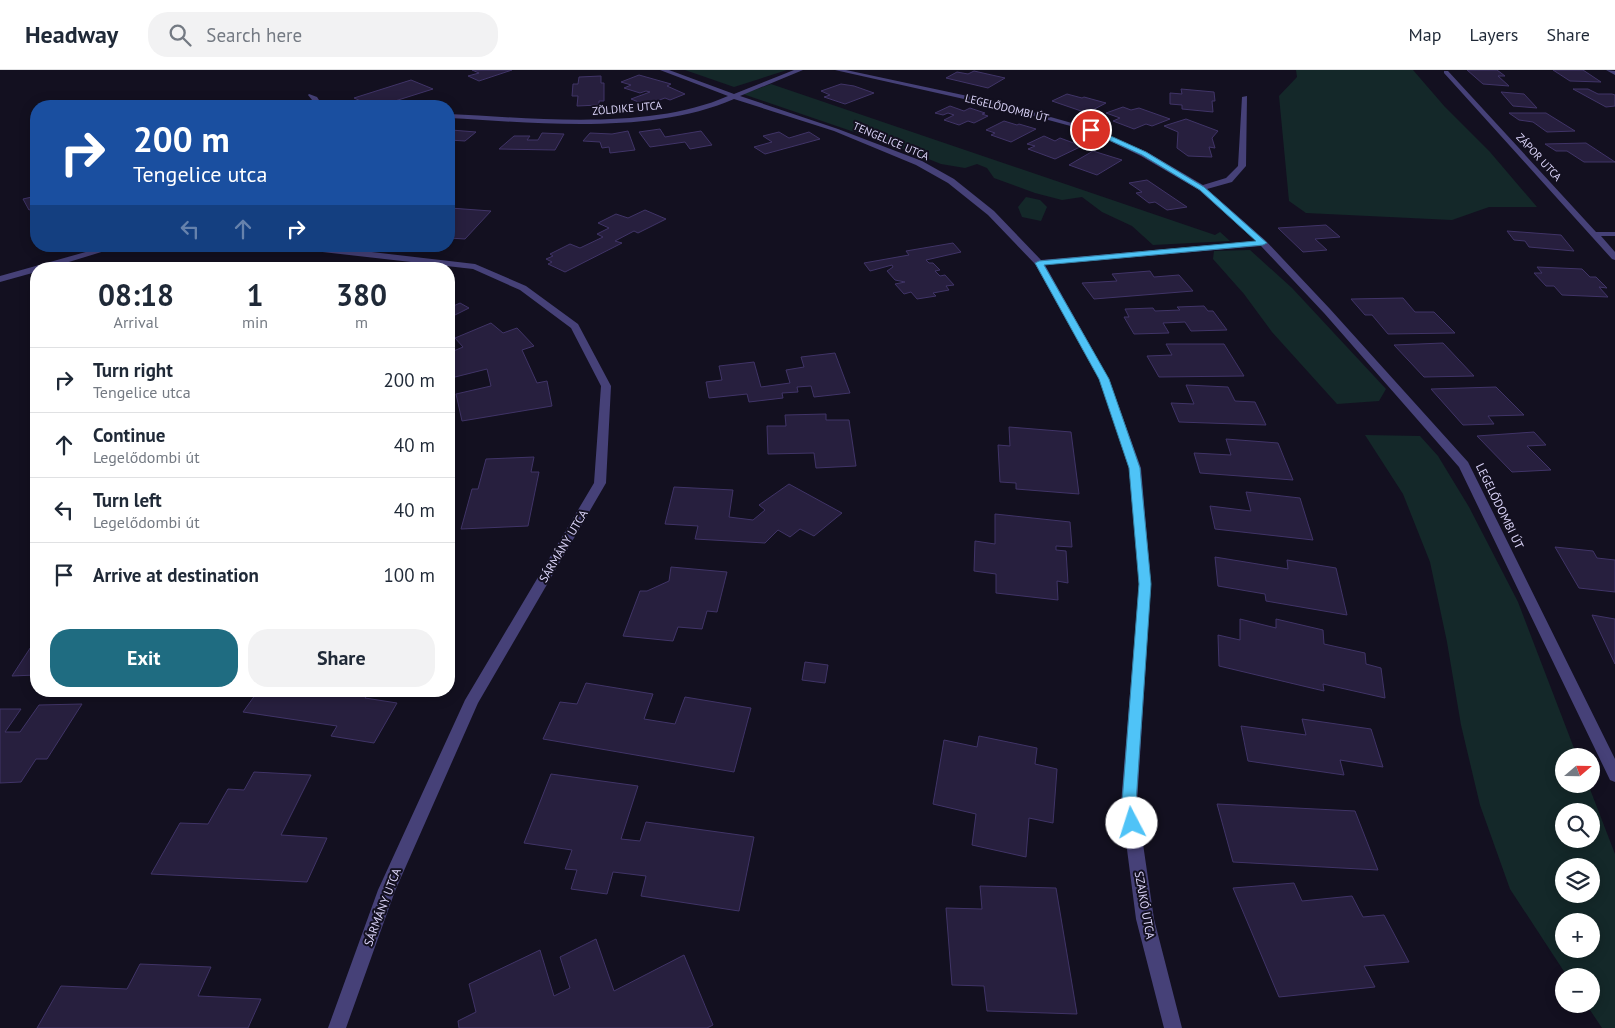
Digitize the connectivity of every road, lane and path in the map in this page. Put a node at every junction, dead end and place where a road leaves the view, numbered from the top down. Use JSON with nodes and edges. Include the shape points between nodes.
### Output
{"nodes":[{"id":1,"x":662,"y":70,"type":"edge"},
{"id":2,"x":800,"y":70,"type":"edge"},
{"id":3,"x":838,"y":70,"type":"edge"},
{"id":4,"x":1609,"y":70,"type":"edge"},
{"id":5,"x":1446,"y":72,"type":"dead end"},
{"id":6,"x":1615,"y":73,"type":"edge"},
{"id":7,"x":311,"y":95,"type":"dead end"},
{"id":8,"x":733,"y":96,"type":"junction"},
{"id":9,"x":1245,"y":97,"type":"dead end"},
{"id":10,"x":315,"y":100,"type":"edge"},
{"id":11,"x":455,"y":116,"type":"edge"},
{"id":12,"x":1202,"y":188,"type":"junction"},
{"id":13,"x":1594,"y":234,"type":"junction"},
{"id":14,"x":1615,"y":234,"type":"edge"},
{"id":15,"x":1263,"y":243,"type":"junction"},
{"id":16,"x":95,"y":252,"type":"edge"},
{"id":17,"x":347,"y":252,"type":"edge"},
{"id":18,"x":1615,"y":257,"type":"edge"},
{"id":19,"x":58,"y":262,"type":"edge"},
{"id":20,"x":432,"y":262,"type":"edge"},
{"id":21,"x":1039,"y":263,"type":"junction"},
{"id":22,"x":455,"y":265,"type":"edge"},
{"id":23,"x":30,"y":270,"type":"edge"},
{"id":24,"x":0,"y":278,"type":"edge"},
{"id":25,"x":1615,"y":775,"type":"edge"},
{"id":26,"x":337,"y":1028,"type":"edge"},
{"id":27,"x":1173,"y":1028,"type":"edge"}],
"edges":[{"from":1,"to":8,"type":"street"},
{"from":2,"to":8,"type":"street","name":"ZÖLDIKE UTCA"},
{"from":3,"to":12,"type":"street","name":"LEGELŐDOMBI ÚT","via":[[1006,106],[1091,130],[1144,154]]},
{"from":4,"to":6,"type":"street"},
{"from":5,"to":13,"type":"street","name":"ZÁPOR UTCA"},
{"from":7,"to":10,"type":"street"},
{"from":8,"to":11,"type":"street","name":"ZÖLDIKE UTCA","via":[[712,106],[649,118],[586,122]]},
{"from":8,"to":21,"type":"street","name":"TENGELICE UTCA","via":[[836,130],[919,163],[951,181],[991,213]]},
{"from":9,"to":12,"type":"street","via":[[1242,166],[1229,180]]},
{"from":12,"to":15,"type":"street","name":"LEGELŐDOMBI ÚT"},
{"from":13,"to":14,"type":"street"},
{"from":13,"to":18,"type":"street","name":"ZÁPOR UTCA"},
{"from":15,"to":21,"type":"street"},
{"from":15,"to":25,"type":"street","name":"LEGELŐDOMBI ÚT","via":[[1464,465]]},
{"from":16,"to":19,"type":"street"},
{"from":17,"to":20,"type":"street","name":"SÁRMÁNY UTCA"},
{"from":21,"to":27,"type":"street","name":"SZAJKÓ UTCA","via":[[1104,379],[1135,468],[1145,584],[1129,803],[1145,919]]},
{"from":22,"to":26,"type":"street","name":"SÁRMÁNY UTCA","via":[[475,267],[523,288],[574,326],[606,386],[600,483],[472,700],[387,890]]},
{"from":23,"to":24,"type":"street"}]}
